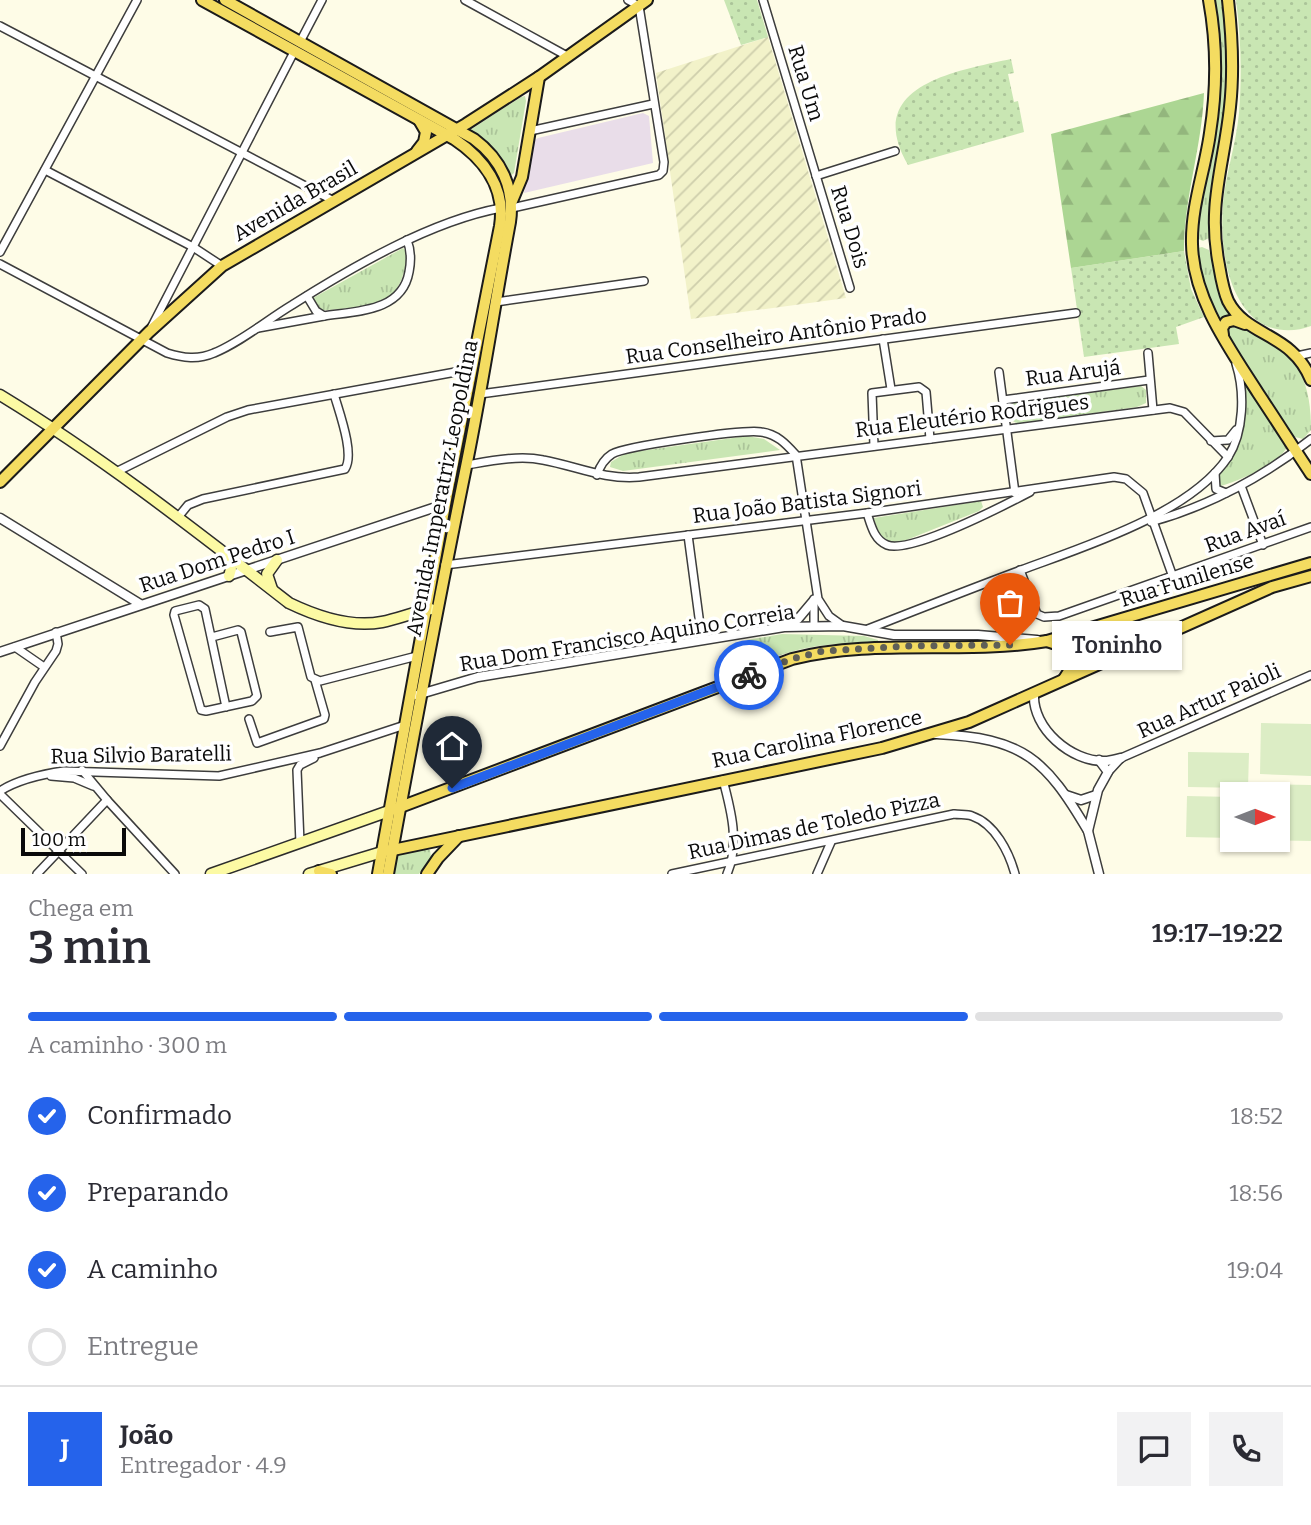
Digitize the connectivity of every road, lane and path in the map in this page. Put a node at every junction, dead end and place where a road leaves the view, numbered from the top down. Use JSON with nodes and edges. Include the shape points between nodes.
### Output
{"nodes":[{"id":1,"x":137,"y":0,"type":"edge"},
{"id":2,"x":202,"y":0,"type":"edge"},
{"id":3,"x":225,"y":0,"type":"edge"},
{"id":4,"x":322,"y":0,"type":"edge"},
{"id":5,"x":466,"y":0,"type":"edge"},
{"id":6,"x":764,"y":0,"type":"edge"},
{"id":7,"x":1209,"y":0,"type":"edge"},
{"id":8,"x":1228,"y":0,"type":"edge"},
{"id":9,"x":638,"y":2,"type":"edge"},
{"id":10,"x":0,"y":28,"type":"edge"},
{"id":11,"x":298,"y":46,"type":"junction"},
{"id":12,"x":567,"y":56,"type":"junction"},
{"id":13,"x":96,"y":76,"type":"junction"},
{"id":14,"x":539,"y":77,"type":"junction"},
{"id":15,"x":653,"y":104,"type":"junction"},
{"id":16,"x":415,"y":116,"type":"junction"},
{"id":17,"x":530,"y":131,"type":"junction"},
{"id":18,"x":453,"y":132,"type":"junction"},
{"id":19,"x":895,"y":151,"type":"dead end"},
{"id":20,"x":242,"y":154,"type":"junction"},
{"id":21,"x":411,"y":156,"type":"junction"},
{"id":22,"x":45,"y":170,"type":"junction"},
{"id":23,"x":816,"y":176,"type":"junction"},
{"id":24,"x":334,"y":202,"type":"junction"},
{"id":25,"x":508,"y":206,"type":"junction"},
{"id":26,"x":1214,"y":237,"type":"junction"},
{"id":27,"x":407,"y":240,"type":"junction"},
{"id":28,"x":1192,"y":240,"type":"junction"},
{"id":29,"x":192,"y":247,"type":"junction"},
{"id":30,"x":0,"y":252,"type":"edge"},
{"id":31,"x":0,"y":264,"type":"edge"},
{"id":32,"x":222,"y":266,"type":"junction"},
{"id":33,"x":644,"y":281,"type":"dead end"},
{"id":34,"x":850,"y":288,"type":"dead end"},
{"id":35,"x":307,"y":296,"type":"junction"},
{"id":36,"x":496,"y":302,"type":"junction"},
{"id":37,"x":1076,"y":313,"type":"dead end"},
{"id":38,"x":324,"y":316,"type":"junction"},
{"id":39,"x":1255,"y":327,"type":"junction"},
{"id":40,"x":254,"y":328,"type":"junction"},
{"id":41,"x":1223,"y":335,"type":"junction"},
{"id":42,"x":146,"y":336,"type":"junction"},
{"id":43,"x":883,"y":339,"type":"junction"},
{"id":44,"x":1230,"y":347,"type":"junction"},
{"id":45,"x":1148,"y":353,"type":"dead end"},
{"id":46,"x":1311,"y":353,"type":"edge"},
{"id":47,"x":1297,"y":355,"type":"junction"},
{"id":48,"x":472,"y":369,"type":"junction"},
{"id":49,"x":999,"y":372,"type":"dead end"},
{"id":50,"x":1149,"y":380,"type":"junction"},
{"id":51,"x":1311,"y":380,"type":"edge"},
{"id":52,"x":891,"y":389,"type":"junction"},
{"id":53,"x":334,"y":394,"type":"junction"},
{"id":54,"x":480,"y":394,"type":"junction"},
{"id":55,"x":0,"y":395,"type":"edge"},
{"id":56,"x":1003,"y":400,"type":"junction"},
{"id":57,"x":1153,"y":410,"type":"junction"},
{"id":58,"x":1240,"y":417,"type":"junction"},
{"id":59,"x":54,"y":428,"type":"junction"},
{"id":60,"x":1006,"y":430,"type":"junction"},
{"id":61,"x":930,"y":439,"type":"junction"},
{"id":62,"x":1311,"y":439,"type":"edge"},
{"id":63,"x":1210,"y":441,"type":"junction"},
{"id":64,"x":874,"y":446,"type":"junction"},
{"id":65,"x":1296,"y":451,"type":"junction"},
{"id":66,"x":796,"y":456,"type":"junction"},
{"id":67,"x":1228,"y":457,"type":"junction"},
{"id":68,"x":1302,"y":461,"type":"junction"},
{"id":69,"x":467,"y":465,"type":"junction"},
{"id":70,"x":116,"y":472,"type":"junction"},
{"id":71,"x":1215,"y":472,"type":"junction"},
{"id":72,"x":1311,"y":474,"type":"edge"},
{"id":73,"x":597,"y":475,"type":"junction"},
{"id":74,"x":0,"y":482,"type":"edge"},
{"id":75,"x":1311,"y":482,"type":"edge"},
{"id":76,"x":1241,"y":486,"type":"junction"},
{"id":77,"x":1226,"y":494,"type":"junction"},
{"id":78,"x":1016,"y":495,"type":"junction"},
{"id":79,"x":986,"y":496,"type":"junction"},
{"id":80,"x":445,"y":504,"type":"junction"},
{"id":81,"x":991,"y":511,"type":"junction"},
{"id":82,"x":867,"y":513,"type":"junction"},
{"id":83,"x":179,"y":516,"type":"junction"},
{"id":84,"x":0,"y":518,"type":"edge"},
{"id":85,"x":455,"y":518,"type":"junction"},
{"id":86,"x":1153,"y":519,"type":"junction"},
{"id":87,"x":805,"y":520,"type":"junction"},
{"id":88,"x":1311,"y":527,"type":"edge"},
{"id":89,"x":688,"y":534,"type":"junction"},
{"id":90,"x":1263,"y":545,"type":"junction"},
{"id":91,"x":226,"y":553,"type":"junction"},
{"id":92,"x":1311,"y":556,"type":"edge"},
{"id":93,"x":278,"y":560,"type":"junction"},
{"id":94,"x":1311,"y":563,"type":"edge"},
{"id":95,"x":445,"y":565,"type":"junction"},
{"id":96,"x":1292,"y":569,"type":"junction"},
{"id":97,"x":248,"y":570,"type":"junction"},
{"id":98,"x":1020,"y":570,"type":"junction"},
{"id":99,"x":229,"y":576,"type":"junction"},
{"id":100,"x":1173,"y":576,"type":"junction"},
{"id":101,"x":1311,"y":576,"type":"edge"},
{"id":102,"x":815,"y":587,"type":"junction"},
{"id":103,"x":185,"y":590,"type":"junction"},
{"id":104,"x":273,"y":591,"type":"junction"},
{"id":105,"x":814,"y":600,"type":"junction"},
{"id":106,"x":140,"y":604,"type":"junction"},
{"id":107,"x":190,"y":607,"type":"junction"},
{"id":108,"x":440,"y":607,"type":"junction"},
{"id":109,"x":426,"y":609,"type":"junction"},
{"id":110,"x":814,"y":625,"type":"junction"},
{"id":111,"x":1106,"y":625,"type":"junction"},
{"id":112,"x":843,"y":626,"type":"junction"},
{"id":113,"x":784,"y":627,"type":"junction"},
{"id":114,"x":868,"y":629,"type":"junction"},
{"id":115,"x":56,"y":632,"type":"junction"},
{"id":116,"x":270,"y":632,"type":"dead end"},
{"id":117,"x":212,"y":637,"type":"junction"},
{"id":118,"x":702,"y":640,"type":"junction"},
{"id":119,"x":1046,"y":641,"type":"junction"},
{"id":120,"x":15,"y":647,"type":"junction"},
{"id":121,"x":0,"y":652,"type":"edge"},
{"id":122,"x":417,"y":656,"type":"junction"},
{"id":123,"x":1112,"y":658,"type":"junction"},
{"id":124,"x":44,"y":667,"type":"junction"},
{"id":125,"x":1311,"y":675,"type":"edge"},
{"id":126,"x":317,"y":680,"type":"junction"},
{"id":127,"x":1063,"y":681,"type":"junction"},
{"id":128,"x":423,"y":693,"type":"junction"},
{"id":129,"x":1034,"y":694,"type":"junction"},
{"id":130,"x":410,"y":698,"type":"junction"},
{"id":131,"x":226,"y":707,"type":"junction"},
{"id":132,"x":249,"y":719,"type":"dead end"},
{"id":133,"x":405,"y":725,"type":"junction"},
{"id":134,"x":929,"y":734,"type":"junction"},
{"id":135,"x":0,"y":746,"type":"edge"},
{"id":136,"x":320,"y":754,"type":"junction"},
{"id":137,"x":1122,"y":758,"type":"junction"},
{"id":138,"x":1099,"y":760,"type":"junction"},
{"id":139,"x":82,"y":770,"type":"junction"},
{"id":140,"x":1108,"y":772,"type":"junction"},
{"id":141,"x":40,"y":775,"type":"junction"},
{"id":142,"x":723,"y":780,"type":"junction"},
{"id":143,"x":97,"y":789,"type":"junction"},
{"id":144,"x":0,"y":793,"type":"edge"},
{"id":145,"x":1066,"y":795,"type":"junction"},
{"id":146,"x":1096,"y":795,"type":"junction"},
{"id":147,"x":107,"y":800,"type":"junction"},
{"id":148,"x":395,"y":809,"type":"junction"},
{"id":149,"x":1087,"y":831,"type":"junction"},
{"id":150,"x":460,"y":835,"type":"junction"},
{"id":151,"x":831,"y":842,"type":"junction"},
{"id":152,"x":300,"y":843,"type":"junction"},
{"id":153,"x":58,"y":851,"type":"junction"},
{"id":154,"x":387,"y":851,"type":"junction"},
{"id":155,"x":732,"y":862,"type":"junction"},
{"id":156,"x":320,"y":873,"type":"edge"},
{"id":157,"x":37,"y":874,"type":"edge"},
{"id":158,"x":82,"y":874,"type":"edge"},
{"id":159,"x":176,"y":874,"type":"edge"},
{"id":160,"x":211,"y":874,"type":"edge"},
{"id":161,"x":378,"y":874,"type":"edge"},
{"id":162,"x":388,"y":874,"type":"edge"},
{"id":163,"x":427,"y":874,"type":"edge"},
{"id":164,"x":672,"y":874,"type":"edge"},
{"id":165,"x":727,"y":874,"type":"edge"},
{"id":166,"x":817,"y":874,"type":"edge"},
{"id":167,"x":1015,"y":874,"type":"edge"},
{"id":168,"x":1099,"y":874,"type":"edge"}],
"edges":[{"from":1,"to":13,"type":"street"},
{"from":2,"to":11,"type":"main road"},
{"from":3,"to":11,"type":"main road"},
{"from":4,"to":11,"type":"street"},
{"from":5,"to":12,"type":"street"},
{"from":6,"to":23,"type":"street","name":"Rua Um"},
{"from":7,"to":28,"type":"main road","via":[[1214,98]]},
{"from":8,"to":26,"type":"main road","via":[[1231,93],[1216,190]]},
{"from":9,"to":12,"type":"main road","name":"Avenida Brasil"},
{"from":9,"to":15,"type":"street"},
{"from":10,"to":13,"type":"street"},
{"from":11,"to":16,"type":"main road"},
{"from":11,"to":18,"type":"main road"},
{"from":11,"to":20,"type":"street"},
{"from":12,"to":14,"type":"main road","name":"Avenida Brasil"},
{"from":13,"to":20,"type":"street"},
{"from":13,"to":22,"type":"street"},
{"from":14,"to":17,"type":"main road"},
{"from":14,"to":18,"type":"main road","name":"Avenida Brasil"},
{"from":15,"to":17,"type":"street"},
{"from":15,"to":25,"type":"street","via":[[664,165],[659,175]]},
{"from":16,"to":18,"type":"main road"},
{"from":16,"to":21,"type":"main road","via":[[426,132],[421,147]]},
{"from":17,"to":25,"type":"main road","via":[[522,177]]},
{"from":18,"to":21,"type":"main road","name":"Avenida Brasil"},
{"from":18,"to":25,"type":"main road","name":"Avenida Imperatriz Leopoldina","via":[[487,169]]},
{"from":18,"to":25,"type":"main road","name":"Avenida Imperatriz Leopoldina","via":[[483,146],[496,160],[507,183]]},
{"from":19,"to":23,"type":"street"},
{"from":20,"to":24,"type":"street"},
{"from":20,"to":29,"type":"street"},
{"from":21,"to":24,"type":"main road","name":"Avenida Brasil"},
{"from":22,"to":29,"type":"street"},
{"from":22,"to":30,"type":"street"},
{"from":23,"to":34,"type":"street","name":"Rua Dois"},
{"from":24,"to":32,"type":"main road","name":"Avenida Brasil"},
{"from":25,"to":27,"type":"street"},
{"from":25,"to":36,"type":"main road","name":"Avenida Imperatriz Leopoldina"},
{"from":25,"to":48,"type":"main road","name":"Avenida Imperatriz Leopoldina"},
{"from":26,"to":28,"type":"main road","via":[[1203,245]]},
{"from":26,"to":39,"type":"main road","via":[[1228,300],[1240,317]]},
{"from":27,"to":35,"type":"street"},
{"from":27,"to":38,"type":"street","via":[[407,282],[393,300],[381,307]]},
{"from":28,"to":41,"type":"main road","via":[[1201,292]]},
{"from":29,"to":32,"type":"street"},
{"from":29,"to":42,"type":"street"},
{"from":31,"to":42,"type":"street"},
{"from":32,"to":42,"type":"main road","name":"Avenida Brasil"},
{"from":33,"to":36,"type":"street"},
{"from":35,"to":38,"type":"street"},
{"from":35,"to":40,"type":"street"},
{"from":36,"to":54,"type":"main road","name":"Avenida Imperatriz Leopoldina"},
{"from":37,"to":43,"type":"street","name":"Rua Conselheiro Antônio Prado"},
{"from":38,"to":40,"type":"street"},
{"from":39,"to":41,"type":"main road","via":[[1230,320],[1223,325]]},
{"from":39,"to":47,"type":"main road"},
{"from":40,"to":42,"type":"street","via":[[203,357],[167,353]]},
{"from":41,"to":44,"type":"main road"},
{"from":42,"to":59,"type":"main road","name":"Avenida Brasil"},
{"from":43,"to":52,"type":"street"},
{"from":43,"to":54,"type":"street","name":"Rua Conselheiro Antônio Prado"},
{"from":44,"to":58,"type":"street","via":[[1241,387]]},
{"from":44,"to":65,"type":"main road"},
{"from":45,"to":50,"type":"street"},
{"from":46,"to":47,"type":"street"},
{"from":47,"to":51,"type":"main road"},
{"from":48,"to":53,"type":"street"},
{"from":48,"to":80,"type":"main road","name":"Avenida Imperatriz Leopoldina"},
{"from":49,"to":56,"type":"street"},
{"from":50,"to":56,"type":"street","name":"Rua Arujá"},
{"from":50,"to":57,"type":"street"},
{"from":52,"to":61,"type":"street","via":[[916,386],[926,392]]},
{"from":52,"to":64,"type":"street","via":[[871,395]]},
{"from":53,"to":70,"type":"street","via":[[228,417]]},
{"from":53,"to":83,"type":"street","via":[[347,446],[345,469],[203,499],[188,505]]},
{"from":54,"to":69,"type":"main road","name":"Avenida Imperatriz Leopoldina"},
{"from":55,"to":59,"type":"main road"},
{"from":56,"to":60,"type":"street"},
{"from":57,"to":60,"type":"street","name":"Rua Eleutério Rodrigues"},
{"from":57,"to":63,"type":"street","name":"Rua Eleutério Rodrigues","via":[[1184,412]]},
{"from":58,"to":63,"type":"street","via":[[1227,440]]},
{"from":58,"to":67,"type":"street"},
{"from":59,"to":70,"type":"main road"},
{"from":59,"to":74,"type":"main road","name":"Avenida Brasil"},
{"from":60,"to":61,"type":"street","name":"Rua Eleutério Rodrigues"},
{"from":60,"to":78,"type":"street"},
{"from":61,"to":64,"type":"street","name":"Rua Eleutério Rodrigues"},
{"from":62,"to":65,"type":"street"},
{"from":63,"to":67,"type":"street","name":"Rua Eleutério Rodrigues"},
{"from":64,"to":66,"type":"street","name":"Rua Eleutério Rodrigues"},
{"from":65,"to":68,"type":"main road"},
{"from":65,"to":76,"type":"street"},
{"from":66,"to":73,"type":"street","name":"Rua Eleutério Rodrigues","via":[[639,477]]},
{"from":66,"to":73,"type":"street","via":[[774,435],[748,431],[622,449],[604,461]]},
{"from":66,"to":87,"type":"street"},
{"from":67,"to":71,"type":"street"},
{"from":68,"to":72,"type":"main road"},
{"from":68,"to":75,"type":"main road"},
{"from":69,"to":73,"type":"street","name":"Rua Eleutério Rodrigues","via":[[533,458]]},
{"from":69,"to":85,"type":"main road","name":"Avenida Imperatriz Leopoldina"},
{"from":70,"to":83,"type":"main road"},
{"from":71,"to":77,"type":"street","via":[[1216,489]]},
{"from":71,"to":86,"type":"street"},
{"from":76,"to":77,"type":"street"},
{"from":76,"to":90,"type":"street"},
{"from":77,"to":86,"type":"street"},
{"from":78,"to":79,"type":"street","name":"Rua João Batista Signori"},
{"from":78,"to":81,"type":"street"},
{"from":78,"to":86,"type":"street","name":"Rua João Batista Signori","via":[[1036,488],[1121,478],[1143,492]]},
{"from":79,"to":81,"type":"street"},
{"from":79,"to":82,"type":"street","name":"Rua João Batista Signori"},
{"from":80,"to":85,"type":"main road"},
{"from":80,"to":93,"type":"street","name":"Rua Dom Pedro I"},
{"from":80,"to":109,"type":"main road","name":"Avenida Imperatriz Leopoldina"},
{"from":81,"to":82,"type":"street","via":[[898,547],[883,544]]},
{"from":82,"to":87,"type":"street","name":"Rua João Batista Signori"},
{"from":83,"to":91,"type":"main road"},
{"from":84,"to":106,"type":"street"},
{"from":85,"to":95,"type":"main road","name":"Avenida Imperatriz Leopoldina"},
{"from":86,"to":98,"type":"street"},
{"from":86,"to":100,"type":"street","name":"Rua João Batista Signori"},
{"from":87,"to":89,"type":"street","name":"Rua João Batista Signori"},
{"from":87,"to":102,"type":"street"},
{"from":88,"to":90,"type":"street","name":"Rua Avaí"},
{"from":89,"to":95,"type":"street","name":"Rua João Batista Signori"},
{"from":89,"to":118,"type":"street"},
{"from":90,"to":100,"type":"street","name":"Rua Avaí"},
{"from":91,"to":97,"type":"main road"},
{"from":91,"to":99,"type":"main road"},
{"from":92,"to":96,"type":"main road"},
{"from":93,"to":97,"type":"street","name":"Rua Dom Pedro I"},
{"from":93,"to":104,"type":"main road","via":[[267,574]]},
{"from":94,"to":96,"type":"main road","name":"Rua Funilense"},
{"from":95,"to":108,"type":"main road","name":"Avenida Imperatriz Leopoldina"},
{"from":96,"to":111,"type":"main road","name":"Rua Funilense"},
{"from":97,"to":99,"type":"street","name":"Rua Dom Pedro I"},
{"from":97,"to":104,"type":"main road"},
{"from":98,"to":100,"type":"street","name":"Rua Avaí","via":[[1034,611],[1045,617],[1067,615]]},
{"from":98,"to":114,"type":"street"},
{"from":99,"to":103,"type":"street","name":"Rua Dom Pedro I"},
{"from":101,"to":123,"type":"main road","name":"Rua Carolina Florence","via":[[1272,587]]},
{"from":102,"to":105,"type":"street"},
{"from":102,"to":112,"type":"street","via":[[820,604]]},
{"from":103,"to":106,"type":"street","name":"Rua Dom Pedro I"},
{"from":103,"to":107,"type":"street"},
{"from":104,"to":109,"type":"main road","via":[[307,612],[353,623],[377,623]]},
{"from":105,"to":110,"type":"street"},
{"from":105,"to":113,"type":"street"},
{"from":106,"to":115,"type":"street","name":"Rua Dom Pedro I"},
{"from":107,"to":117,"type":"street","via":[[205,608]]},
{"from":107,"to":131,"type":"street","via":[[174,615],[199,706],[206,711]]},
{"from":108,"to":109,"type":"main road"},
{"from":108,"to":128,"type":"main road","name":"Avenida Imperatriz Leopoldina"},
{"from":109,"to":122,"type":"main road","name":"Avenida Imperatriz Leopoldina"},
{"from":110,"to":112,"type":"street","name":"Rua Dom Francisco Aquino Correia"},
{"from":110,"to":113,"type":"street","name":"Rua Dom Francisco Aquino Correia"},
{"from":111,"to":119,"type":"main road","name":"Rua Funilense"},
{"from":111,"to":123,"type":"main road","via":[[1094,646],[1100,655]]},
{"from":112,"to":114,"type":"street","name":"Rua Dom Francisco Aquino Correia"},
{"from":113,"to":118,"type":"street","name":"Rua Dom Francisco Aquino Correia"},
{"from":114,"to":119,"type":"street","name":"Rua Dom Francisco Aquino Correia","via":[[894,635]]},
{"from":115,"to":120,"type":"street","name":"Rua Dom Pedro I"},
{"from":115,"to":124,"type":"street","via":[[57,647]]},
{"from":116,"to":126,"type":"street","via":[[298,627],[309,671]]},
{"from":117,"to":131,"type":"street"},
{"from":117,"to":131,"type":"street","via":[[242,632],[257,696]]},
{"from":118,"to":128,"type":"street","name":"Rua Dom Francisco Aquino Correia","via":[[478,677]]},
{"from":119,"to":127,"type":"main road","via":[[1071,656],[1071,668]]},
{"from":119,"to":148,"type":"main road","name":"Rua Funilense","via":[[823,651],[761,670]]},
{"from":120,"to":121,"type":"street","name":"Rua Dom Pedro I"},
{"from":120,"to":124,"type":"street"},
{"from":122,"to":126,"type":"street"},
{"from":122,"to":130,"type":"main road","name":"Avenida Imperatriz Leopoldina"},
{"from":123,"to":127,"type":"main road","name":"Rua Carolina Florence"},
{"from":124,"to":135,"type":"street"},
{"from":125,"to":137,"type":"street","name":"Rua Artur Paioli"},
{"from":126,"to":132,"type":"street","via":[[324,719],[257,743]]},
{"from":127,"to":129,"type":"main road","name":"Rua Carolina Florence"},
{"from":128,"to":130,"type":"street","name":"Rua Dom Francisco Aquino Correia"},
{"from":128,"to":148,"type":"main road","name":"Avenida Imperatriz Leopoldina"},
{"from":129,"to":134,"type":"main road","name":"Rua Carolina Florence"},
{"from":129,"to":138,"type":"street","via":[[1035,711],[1052,737],[1065,748]]},
{"from":130,"to":133,"type":"main road","name":"Avenida Imperatriz Leopoldina"},
{"from":133,"to":136,"type":"street","name":"Rua Silvio Baratelli"},
{"from":133,"to":148,"type":"main road","name":"Avenida Imperatriz Leopoldina"},
{"from":134,"to":142,"type":"main road","name":"Rua Carolina Florence"},
{"from":134,"to":145,"type":"street","via":[[984,739],[1025,753]]},
{"from":136,"to":139,"type":"street","name":"Rua Silvio Baratelli","via":[[219,776]]},
{"from":136,"to":152,"type":"street","via":[[297,770]]},
{"from":137,"to":138,"type":"street"},
{"from":137,"to":140,"type":"street"},
{"from":138,"to":140,"type":"street"},
{"from":139,"to":141,"type":"street","name":"Rua Silvio Baratelli"},
{"from":139,"to":143,"type":"street"},
{"from":140,"to":146,"type":"street"},
{"from":141,"to":143,"type":"street","via":[[75,778]]},
{"from":141,"to":144,"type":"street","name":"Rua Silvio Baratelli"},
{"from":142,"to":150,"type":"main road","name":"Rua Carolina Florence"},
{"from":142,"to":155,"type":"street","via":[[733,828]]},
{"from":143,"to":147,"type":"street"},
{"from":144,"to":153,"type":"street"},
{"from":145,"to":146,"type":"street","via":[[1082,800]]},
{"from":145,"to":149,"type":"street"},
{"from":146,"to":149,"type":"street"},
{"from":147,"to":153,"type":"street"},
{"from":147,"to":159,"type":"street"},
{"from":148,"to":152,"type":"main road"},
{"from":148,"to":154,"type":"main road","name":"Avenida Imperatriz Leopoldina"},
{"from":149,"to":168,"type":"street"},
{"from":150,"to":154,"type":"main road","name":"Rua Carolina Florence"},
{"from":150,"to":163,"type":"main road"},
{"from":151,"to":155,"type":"street","name":"Rua Dimas de Toledo Pizza"},
{"from":151,"to":166,"type":"street"},
{"from":151,"to":167,"type":"street","name":"Rua Dimas de Toledo Pizza","via":[[954,814],[972,816],[994,832]]},
{"from":152,"to":160,"type":"main road"},
{"from":153,"to":157,"type":"street"},
{"from":153,"to":158,"type":"street"},
{"from":154,"to":156,"type":"main road","name":"Rua Carolina Florence"},
{"from":154,"to":161,"type":"main road","name":"Avenida Imperatriz Leopoldina"},
{"from":154,"to":162,"type":"main road","name":"Avenida Imperatriz Leopoldina"},
{"from":155,"to":164,"type":"street","name":"Rua Dimas de Toledo Pizza"},
{"from":155,"to":165,"type":"street"}]}
